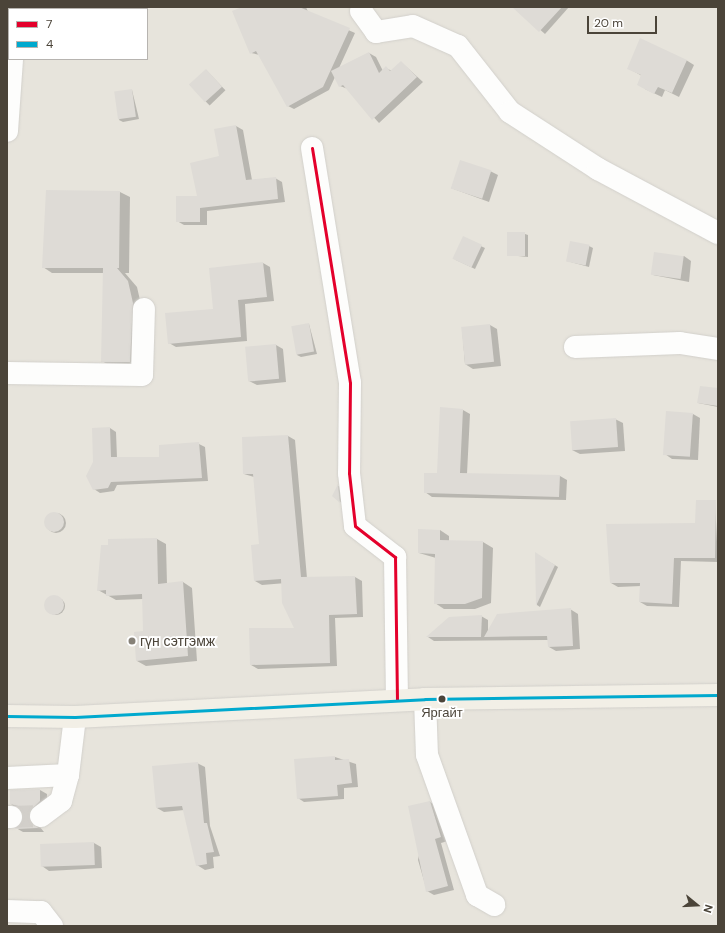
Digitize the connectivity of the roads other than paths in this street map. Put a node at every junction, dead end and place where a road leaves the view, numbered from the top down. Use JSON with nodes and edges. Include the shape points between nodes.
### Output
{"nodes":[{"id":1,"x":361,"y":11,"type":"dead end"},
{"id":2,"x":12,"y":60,"type":"edge"},
{"id":3,"x":7,"y":131,"type":"edge"},
{"id":4,"x":312,"y":148,"type":"dead end"},
{"id":5,"x":718,"y":233,"type":"edge"},
{"id":6,"x":144,"y":309,"type":"dead end"},
{"id":7,"x":576,"y":347,"type":"dead end"},
{"id":8,"x":718,"y":349,"type":"edge"},
{"id":9,"x":7,"y":373,"type":"edge"},
{"id":10,"x":718,"y":695,"type":"edge"},
{"id":11,"x":425,"y":699,"type":"junction"},
{"id":12,"x":397,"y":700,"type":"junction"},
{"id":13,"x":7,"y":716,"type":"edge"},
{"id":14,"x":75,"y":717,"type":"junction"},
{"id":15,"x":68,"y":776,"type":"junction"},
{"id":16,"x":7,"y":778,"type":"edge"},
{"id":17,"x":41,"y":816,"type":"tunnel mouth"},
{"id":18,"x":494,"y":905,"type":"dead end"},
{"id":19,"x":7,"y":910,"type":"edge"},
{"id":20,"x":52,"y":926,"type":"edge"}],
"edges":[{"from":1,"to":5,"type":"street","via":[[376,32],[413,26],[458,46],[510,112],[598,169]]},
{"from":2,"to":3,"type":"street"},
{"from":4,"to":12,"type":"street","via":[[350,383],[349,473],[355,526],[395,557]]},
{"from":6,"to":9,"type":"street","via":[[142,375]]},
{"from":7,"to":8,"type":"street","via":[[680,343]]},
{"from":10,"to":11,"type":"main road"},
{"from":11,"to":12,"type":"main road"},
{"from":11,"to":18,"type":"street","via":[[426,755],[477,896]]},
{"from":12,"to":14,"type":"main road"},
{"from":13,"to":14,"type":"main road"},
{"from":14,"to":15,"type":"street"},
{"from":15,"to":16,"type":"street"},
{"from":15,"to":17,"type":"street","via":[[56,808]]},
{"from":19,"to":20,"type":"street","via":[[41,912]]}]}
